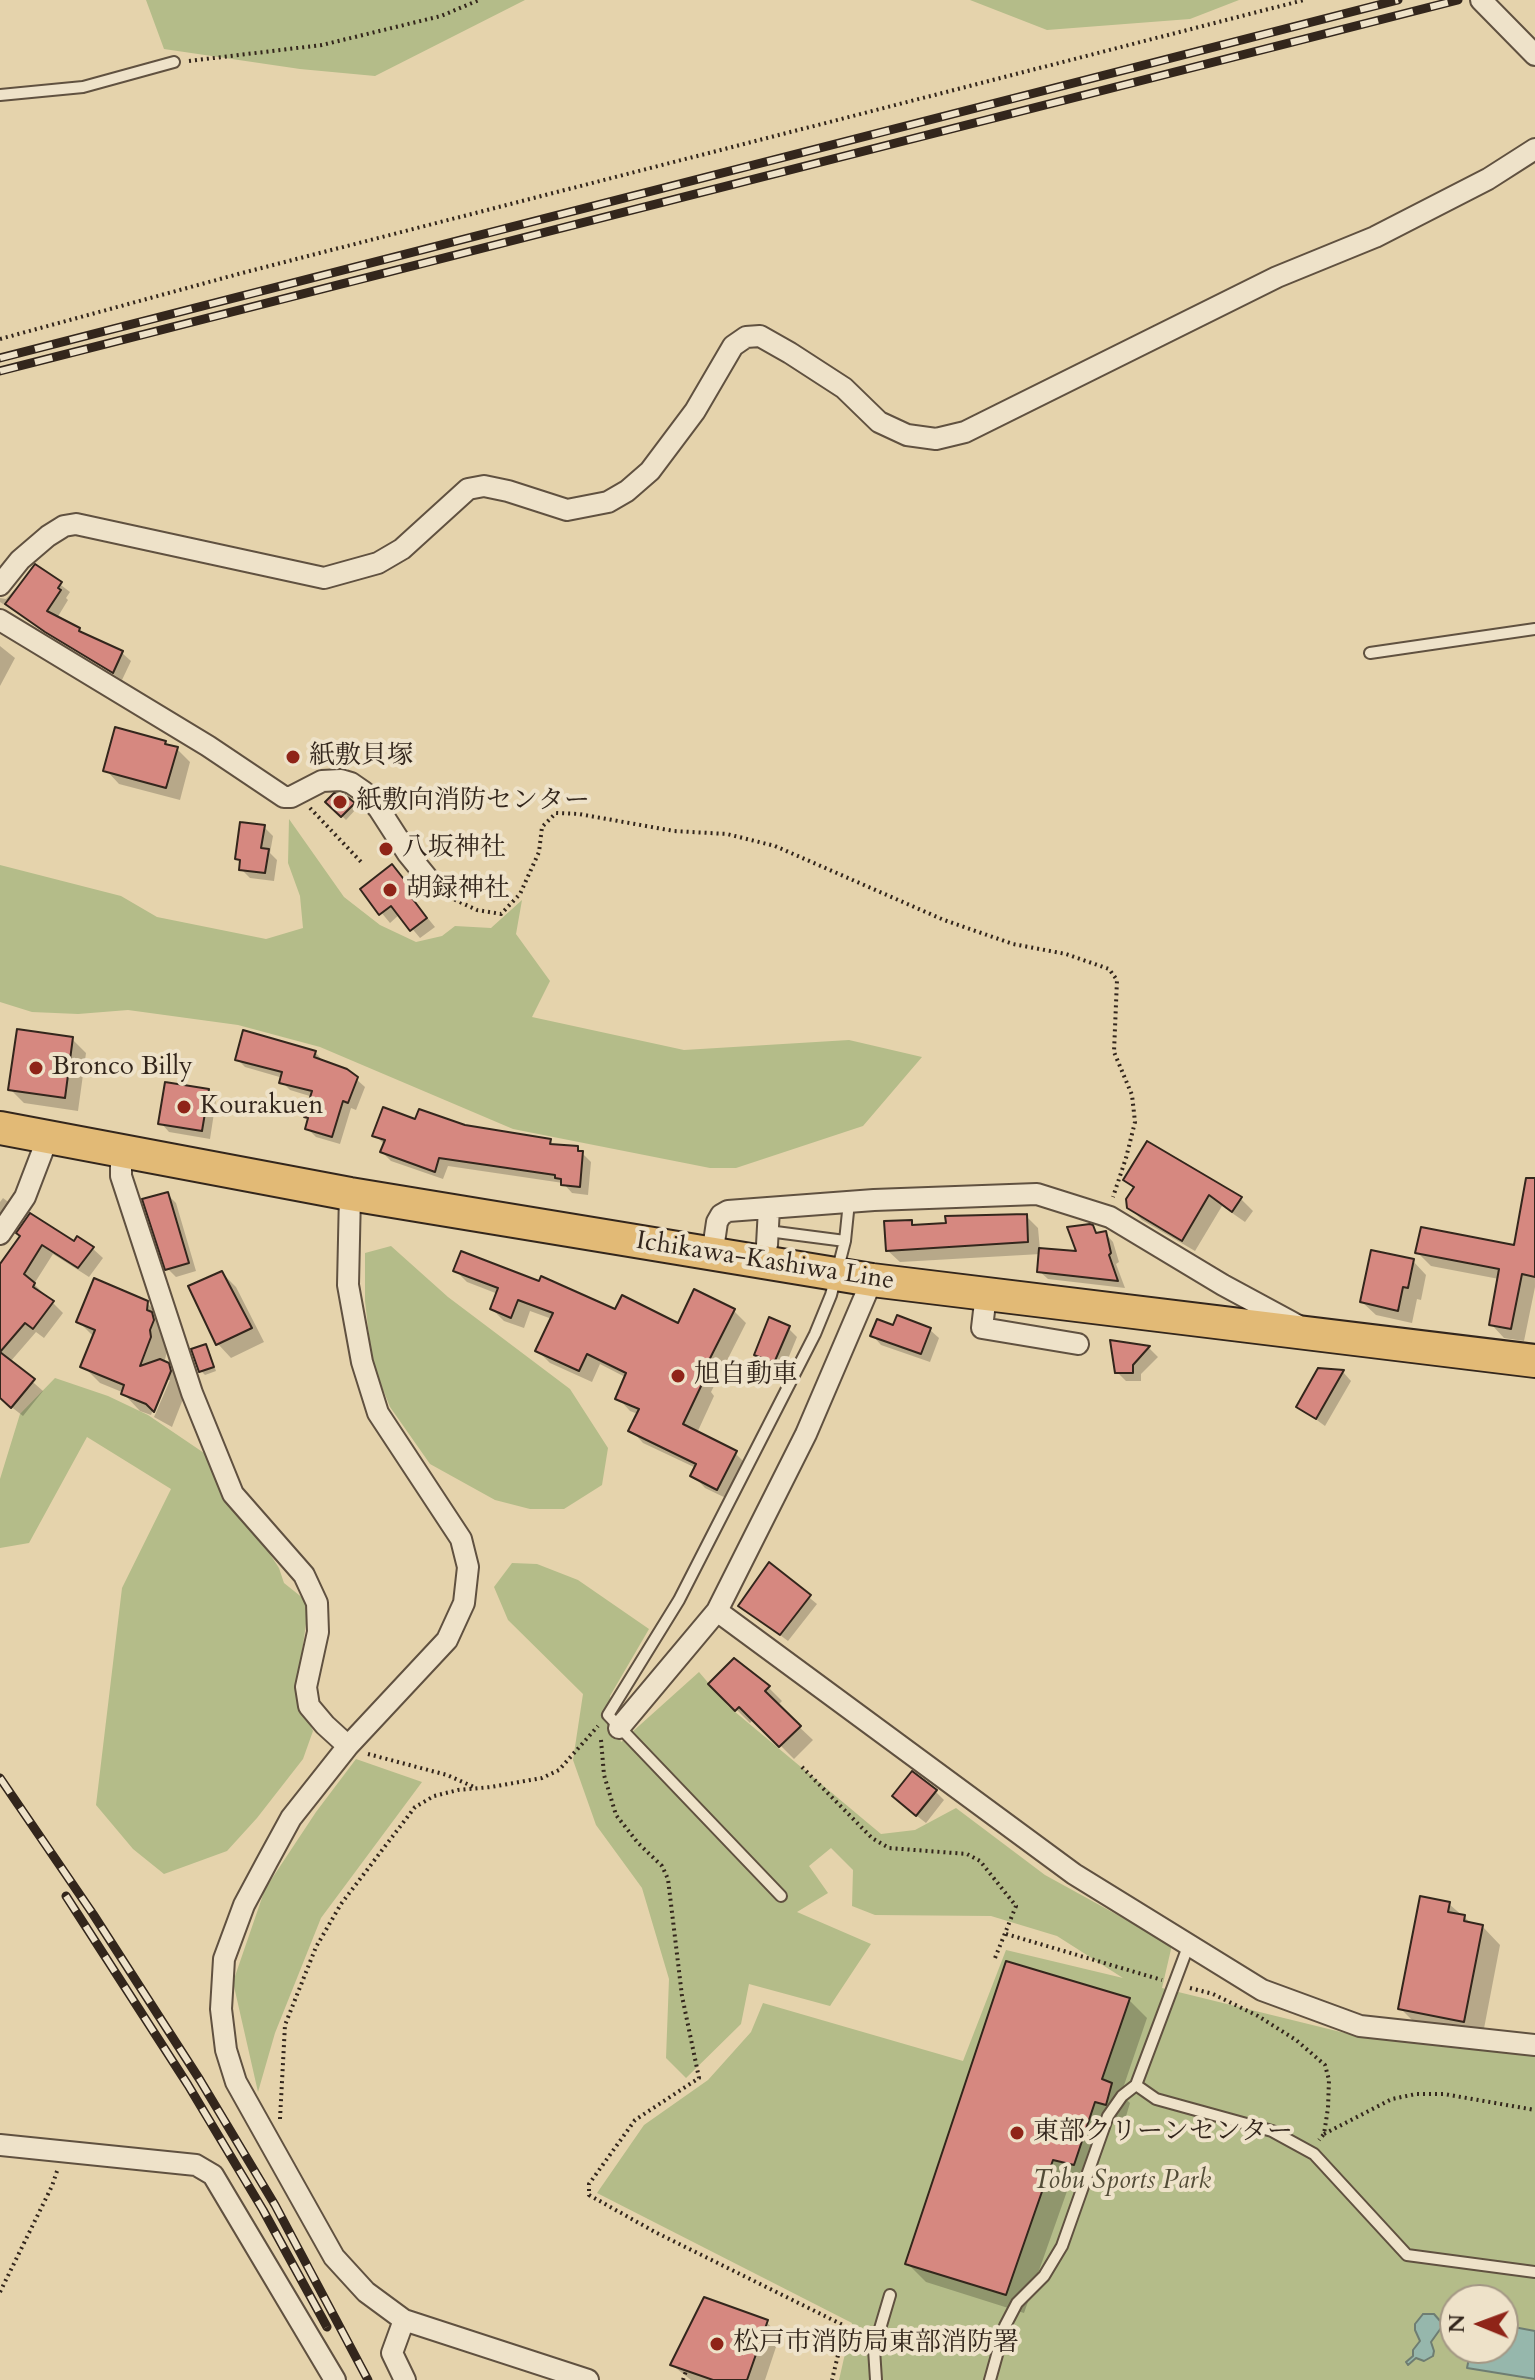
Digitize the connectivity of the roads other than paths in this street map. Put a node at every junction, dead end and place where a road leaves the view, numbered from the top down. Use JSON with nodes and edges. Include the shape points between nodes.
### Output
{"nodes":[{"id":1,"x":1484,"y":5,"type":"edge"},
{"id":2,"x":1535,"y":55,"type":"edge"},
{"id":3,"x":174,"y":62,"type":"road end"},
{"id":4,"x":0,"y":95,"type":"edge"},
{"id":5,"x":1535,"y":149,"type":"edge"},
{"id":6,"x":0,"y":585,"type":"edge"},
{"id":7,"x":0,"y":620,"type":"edge"},
{"id":8,"x":1535,"y":629,"type":"edge"},
{"id":9,"x":1370,"y":653,"type":"dead end"},
{"id":10,"x":434,"y":886,"type":"road end"},
{"id":11,"x":0,"y":1128,"type":"edge"},
{"id":12,"x":48,"y":1137,"type":"junction"},
{"id":13,"x":121,"y":1150,"type":"junction"},
{"id":14,"x":350,"y":1194,"type":"junction"},
{"id":15,"x":849,"y":1202,"type":"junction"},
{"id":16,"x":769,"y":1208,"type":"junction"},
{"id":17,"x":0,"y":1234,"type":"edge"},
{"id":18,"x":768,"y":1238,"type":"joint"},
{"id":19,"x":845,"y":1241,"type":"junction"},
{"id":20,"x":712,"y":1256,"type":"junction"},
{"id":21,"x":872,"y":1280,"type":"junction"},
{"id":22,"x":986,"y":1294,"type":"junction"},
{"id":23,"x":1323,"y":1335,"type":"junction"},
{"id":24,"x":1078,"y":1344,"type":"dead end"},
{"id":25,"x":1535,"y":1361,"type":"edge"},
{"id":26,"x":717,"y":1611,"type":"junction"},
{"id":27,"x":619,"y":1728,"type":"junction"},
{"id":28,"x":348,"y":1746,"type":"junction"},
{"id":29,"x":781,"y":1896,"type":"dead end"},
{"id":30,"x":1189,"y":1944,"type":"junction"},
{"id":31,"x":1535,"y":2045,"type":"edge"},
{"id":32,"x":1136,"y":2085,"type":"junction"},
{"id":33,"x":0,"y":2145,"type":"edge"},
{"id":34,"x":1535,"y":2272,"type":"edge"},
{"id":35,"x":890,"y":2295,"type":"dead end"},
{"id":36,"x":404,"y":2320,"type":"junction"},
{"id":37,"x":335,"y":2380,"type":"edge"},
{"id":38,"x":405,"y":2380,"type":"edge"},
{"id":39,"x":588,"y":2380,"type":"edge"},
{"id":40,"x":876,"y":2380,"type":"edge"},
{"id":41,"x":990,"y":2380,"type":"edge"}],
"edges":[{"from":1,"to":2,"type":"street"},
{"from":3,"to":4,"type":"lane","via":[[83,87]]},
{"from":5,"to":6,"type":"street","via":[[1375,237],[1277,277],[965,432],[936,439],[907,435],[879,422],[844,388],[790,353],[760,336],[746,337],[733,346],[695,411],[650,471],[608,502],[567,510],[508,491],[468,489],[402,549],[378,563],[324,578],[76,524],[48,536]]},
{"from":7,"to":10,"type":"street","via":[[284,797],[322,781],[351,783],[379,809]]},
{"from":8,"to":9,"type":"lane"},
{"from":11,"to":12,"type":"main road","name":"Ichikawa-Kashiwa Line"},
{"from":12,"to":13,"type":"main road","name":"Ichikawa-Kashiwa Line"},
{"from":12,"to":17,"type":"street","via":[[25,1197]]},
{"from":13,"to":14,"type":"main road","name":"Ichikawa-Kashiwa Line"},
{"from":13,"to":28,"type":"street","via":[[121,1176],[192,1393],[233,1494],[304,1575],[317,1603],[318,1632],[306,1687],[309,1706]]},
{"from":14,"to":20,"type":"main road","name":"Ichikawa-Kashiwa Line"},
{"from":14,"to":28,"type":"street","via":[[348,1285],[378,1413],[461,1539],[468,1567],[464,1603],[447,1640]]},
{"from":15,"to":16,"type":"street"},
{"from":15,"to":19,"type":"lane"},
{"from":15,"to":23,"type":"street","via":[[1037,1194],[1110,1217],[1223,1285]]},
{"from":16,"to":18,"type":"street"},
{"from":16,"to":20,"type":"street","via":[[721,1215]]},
{"from":18,"to":19,"type":"lane"},
{"from":19,"to":27,"type":"lane","via":[[815,1334],[679,1600],[612,1705],[608,1715]]},
{"from":20,"to":21,"type":"main road","name":"Ichikawa-Kashiwa Line"},
{"from":21,"to":22,"type":"main road","name":"Ichikawa-Kashiwa Line"},
{"from":21,"to":26,"type":"street","via":[[806,1434]]},
{"from":22,"to":23,"type":"main road","name":"Ichikawa-Kashiwa Line"},
{"from":22,"to":24,"type":"street","via":[[982,1328]]},
{"from":23,"to":25,"type":"main road","name":"Ichikawa-Kashiwa Line"},
{"from":26,"to":27,"type":"street"},
{"from":26,"to":30,"type":"street","via":[[1074,1874]]},
{"from":27,"to":29,"type":"lane"},
{"from":28,"to":36,"type":"street","via":[[291,1818],[244,1905],[224,1959],[221,2009],[236,2082],[334,2257],[366,2292]]},
{"from":30,"to":31,"type":"street","via":[[1262,1990],[1360,2026]]},
{"from":30,"to":32,"type":"lane"},
{"from":32,"to":34,"type":"lane","via":[[1156,2099],[1272,2131],[1311,2152],[1407,2255]]},
{"from":32,"to":41,"type":"lane","via":[[1108,2116],[1062,2246],[1044,2276],[1017,2303]]},
{"from":33,"to":37,"type":"street","via":[[196,2165],[213,2175]]},
{"from":35,"to":40,"type":"lane","via":[[874,2349]]},
{"from":36,"to":38,"type":"street","via":[[392,2353]]},
{"from":36,"to":39,"type":"street"}]}
